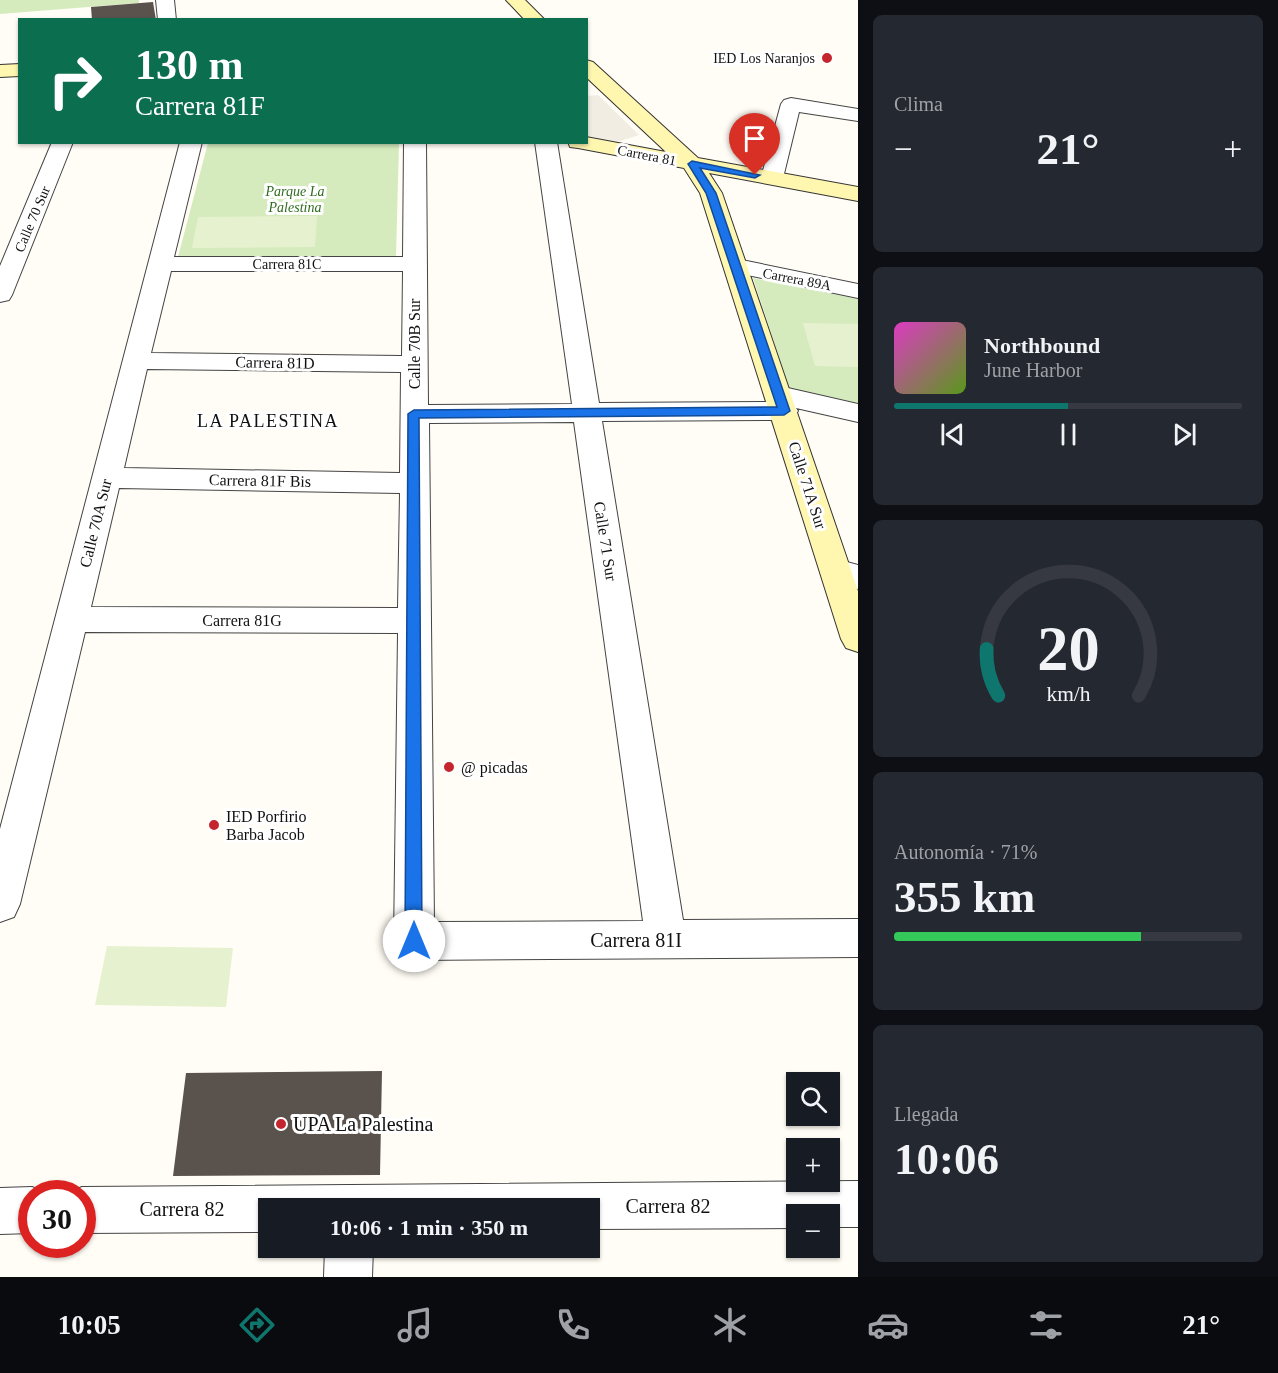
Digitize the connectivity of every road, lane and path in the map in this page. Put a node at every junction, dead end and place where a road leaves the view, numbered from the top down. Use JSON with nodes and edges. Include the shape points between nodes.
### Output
{"nodes":[{"id":1,"x":165,"y":0,"type":"edge"},
{"id":2,"x":515,"y":0,"type":"edge"},
{"id":3,"x":168,"y":18,"type":"edge"},
{"id":4,"x":534,"y":18,"type":"edge"},
{"id":5,"x":588,"y":68,"type":"edge"},
{"id":6,"x":18,"y":70,"type":"edge"},
{"id":7,"x":0,"y":71,"type":"edge"},
{"id":8,"x":858,"y":115,"type":"edge"},
{"id":9,"x":649,"y":123,"type":"junction"},
{"id":10,"x":62,"y":144,"type":"edge"},
{"id":11,"x":190,"y":144,"type":"edge"},
{"id":12,"x":415,"y":144,"type":"edge"},
{"id":13,"x":546,"y":144,"type":"edge"},
{"id":14,"x":588,"y":144,"type":"edge"},
{"id":15,"x":622,"y":151,"type":"junction"},
{"id":16,"x":692,"y":164,"type":"junction"},
{"id":17,"x":774,"y":169,"type":"junction"},
{"id":18,"x":858,"y":194,"type":"edge"},
{"id":19,"x":160,"y":264,"type":"junction"},
{"id":20,"x":414,"y":264,"type":"junction"},
{"id":21,"x":737,"y":266,"type":"junction"},
{"id":22,"x":858,"y":291,"type":"edge"},
{"id":23,"x":0,"y":295,"type":"edge"},
{"id":24,"x":136,"y":360,"type":"junction"},
{"id":25,"x":414,"y":364,"type":"junction"},
{"id":26,"x":781,"y":403,"type":"junction"},
{"id":27,"x":587,"y":412,"type":"junction"},
{"id":28,"x":858,"y":413,"type":"edge"},
{"id":29,"x":414,"y":414,"type":"junction"},
{"id":30,"x":107,"y":478,"type":"junction"},
{"id":31,"x":414,"y":483,"type":"junction"},
{"id":32,"x":847,"y":574,"type":"edge"},
{"id":33,"x":71,"y":620,"type":"junction"},
{"id":34,"x":414,"y":621,"type":"junction"},
{"id":35,"x":858,"y":639,"type":"edge"},
{"id":36,"x":0,"y":904,"type":"edge"},
{"id":37,"x":858,"y":938,"type":"edge"},
{"id":38,"x":666,"y":939,"type":"junction"},
{"id":39,"x":414,"y":941,"type":"joint"},
{"id":40,"x":858,"y":1204,"type":"edge"},
{"id":41,"x":18,"y":1210,"type":"edge"},
{"id":42,"x":0,"y":1211,"type":"edge"},
{"id":43,"x":96,"y":1211,"type":"edge"},
{"id":44,"x":600,"y":1213,"type":"edge"},
{"id":45,"x":258,"y":1218,"type":"edge"},
{"id":46,"x":348,"y":1258,"type":"edge"},
{"id":47,"x":348,"y":1277,"type":"edge"}],
"edges":[{"from":1,"to":3,"type":"street"},
{"from":2,"to":4,"type":"street"},
{"from":5,"to":9,"type":"street","name":"Calle 71A Sur"},
{"from":6,"to":7,"type":"street"},
{"from":8,"to":17,"type":"street","via":[[791,104]]},
{"from":9,"to":15,"type":"street","via":[[647,139]]},
{"from":9,"to":16,"type":"street","name":"Calle 71A Sur"},
{"from":10,"to":23,"type":"street","name":"Calle 70 Sur"},
{"from":11,"to":19,"type":"street","name":"Calle 70A Sur"},
{"from":12,"to":20,"type":"street","name":"Calle 70B Sur"},
{"from":13,"to":27,"type":"street","name":"Calle 71 Sur"},
{"from":14,"to":15,"type":"street","name":"Carrera 81"},
{"from":15,"to":16,"type":"street","name":"Carrera 81"},
{"from":16,"to":17,"type":"street","name":"Carrera 81"},
{"from":16,"to":21,"type":"street","name":"Calle 71A Sur","via":[[711,193]]},
{"from":17,"to":18,"type":"street","name":"Carrera 81"},
{"from":19,"to":20,"type":"street","name":"Carrera 81C"},
{"from":19,"to":24,"type":"street","name":"Calle 70A Sur"},
{"from":20,"to":25,"type":"street","name":"Calle 70B Sur"},
{"from":21,"to":22,"type":"street","name":"Carrera 89A"},
{"from":21,"to":26,"type":"street","name":"Calle 71A Sur"},
{"from":24,"to":25,"type":"street","name":"Carrera 81D"},
{"from":24,"to":30,"type":"street","name":"Calle 70A Sur"},
{"from":25,"to":29,"type":"street","name":"Calle 70B Sur"},
{"from":26,"to":27,"type":"street"},
{"from":26,"to":28,"type":"street"},
{"from":26,"to":32,"type":"street","name":"Calle 71A Sur"},
{"from":27,"to":29,"type":"street"},
{"from":27,"to":38,"type":"street","name":"Calle 71 Sur"},
{"from":29,"to":31,"type":"street","name":"Calle 70B Sur"},
{"from":30,"to":31,"type":"street","name":"Carrera 81F Bis"},
{"from":30,"to":33,"type":"street","name":"Calle 70A Sur"},
{"from":31,"to":34,"type":"street","name":"Calle 70B Sur"},
{"from":32,"to":35,"type":"street","name":"Calle 71A Sur"},
{"from":33,"to":34,"type":"street","name":"Carrera 81G"},
{"from":33,"to":36,"type":"street","name":"Calle 70A Sur"},
{"from":34,"to":39,"type":"street","name":"Calle 70B Sur"},
{"from":37,"to":38,"type":"street","name":"Carrera 81I"},
{"from":38,"to":39,"type":"street","name":"Carrera 81I"},
{"from":40,"to":44,"type":"street","name":"Carrera 82"},
{"from":41,"to":42,"type":"street"},
{"from":43,"to":45,"type":"street","name":"Carrera 82"},
{"from":46,"to":47,"type":"street"}]}
